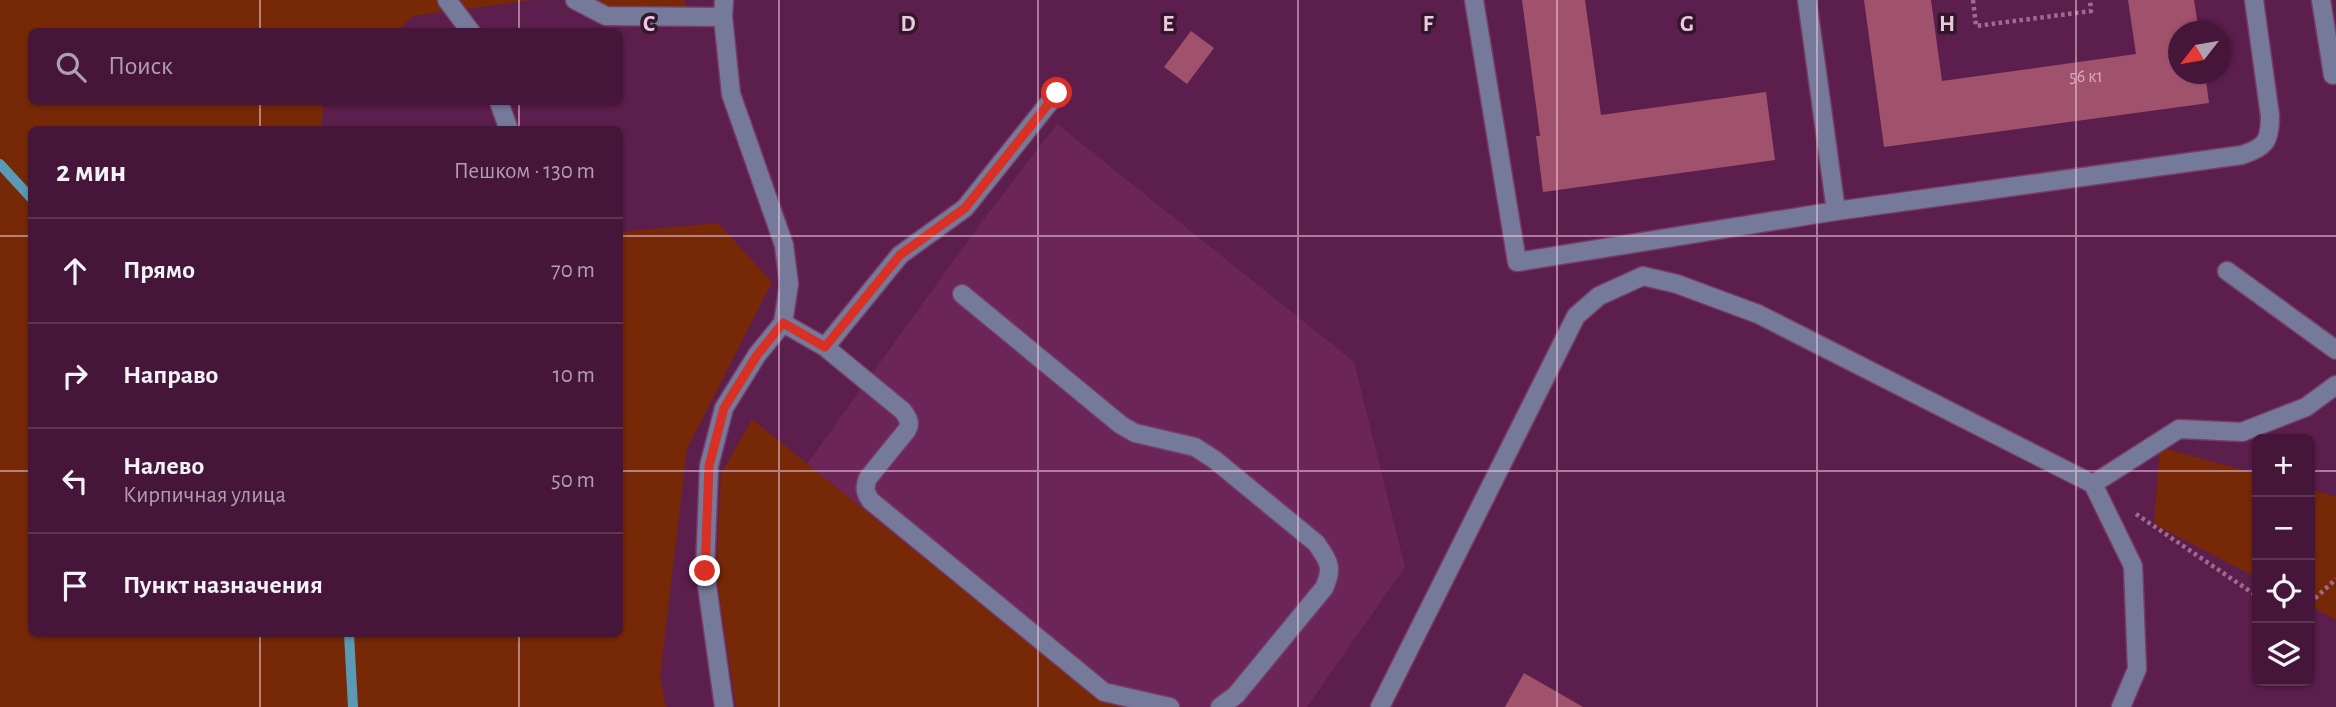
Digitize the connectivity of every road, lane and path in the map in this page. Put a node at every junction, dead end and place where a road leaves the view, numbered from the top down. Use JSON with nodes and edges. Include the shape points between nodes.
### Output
{"nodes":[{"id":1,"x":447,"y":0,"type":"edge"},
{"id":2,"x":575,"y":0,"type":"edge"},
{"id":3,"x":1474,"y":0,"type":"edge"},
{"id":4,"x":1807,"y":0,"type":"edge"},
{"id":5,"x":1973,"y":0,"type":"edge"},
{"id":6,"x":2090,"y":0,"type":"edge"},
{"id":7,"x":2254,"y":0,"type":"edge"},
{"id":8,"x":2321,"y":0,"type":"edge"},
{"id":9,"x":724,"y":8,"type":"edge"},
{"id":10,"x":468,"y":28,"type":"edge"},
{"id":11,"x":2333,"y":75,"type":"dead end"},
{"id":12,"x":1057,"y":93,"type":"dead end"},
{"id":13,"x":500,"y":105,"type":"edge"},
{"id":14,"x":508,"y":126,"type":"edge"},
{"id":15,"x":1836,"y":211,"type":"junction"},
{"id":16,"x":2227,"y":271,"type":"dead end"},
{"id":17,"x":962,"y":294,"type":"dead end"},
{"id":18,"x":783,"y":323,"type":"junction"},
{"id":19,"x":825,"y":347,"type":"junction"},
{"id":20,"x":2336,"y":349,"type":"edge"},
{"id":21,"x":2336,"y":386,"type":"edge"},
{"id":22,"x":2093,"y":484,"type":"junction"},
{"id":23,"x":2336,"y":579,"type":"edge"},
{"id":24,"x":2252,"y":593,"type":"edge"},
{"id":25,"x":2315,"y":598,"type":"edge"},
{"id":26,"x":724,"y":707,"type":"edge"},
{"id":27,"x":1170,"y":707,"type":"edge"},
{"id":28,"x":1220,"y":707,"type":"edge"},
{"id":29,"x":1380,"y":707,"type":"edge"},
{"id":30,"x":2121,"y":707,"type":"edge"}],
"edges":[{"from":1,"to":10,"type":"street"},
{"from":2,"to":9,"type":"street","via":[[606,16]]},
{"from":3,"to":15,"type":"street","via":[[1517,262]]},
{"from":4,"to":15,"type":"street"},
{"from":5,"to":6,"type":"path","via":[[1976,26],[2091,11]]},
{"from":7,"to":15,"type":"street","via":[[2270,116],[2270,135],[2259,150]]},
{"from":8,"to":11,"type":"street"},
{"from":9,"to":18,"type":"street","via":[[731,94],[784,245],[789,284]]},
{"from":12,"to":19,"type":"street","via":[[965,208],[900,255]]},
{"from":13,"to":14,"type":"street"},
{"from":16,"to":20,"type":"street"},
{"from":17,"to":28,"type":"street","via":[[1121,425],[1135,433],[1195,447],[1215,460],[1316,543],[1328,559],[1330,575],[1324,588],[1236,695]]},
{"from":18,"to":19,"type":"street"},
{"from":18,"to":26,"type":"street","via":[[724,408],[709,466],[705,571]]},
{"from":19,"to":27,"type":"street","via":[[908,419],[907,430],[868,478],[866,495],[871,501],[1104,692]]},
{"from":21,"to":22,"type":"street","via":[[2306,407],[2242,432],[2179,429]]},
{"from":22,"to":24,"type":"path"},
{"from":22,"to":29,"type":"street","via":[[1758,314],[1643,276],[1599,296],[1576,316]]},
{"from":22,"to":30,"type":"street","via":[[2133,566],[2137,669]]},
{"from":23,"to":25,"type":"path"}]}
